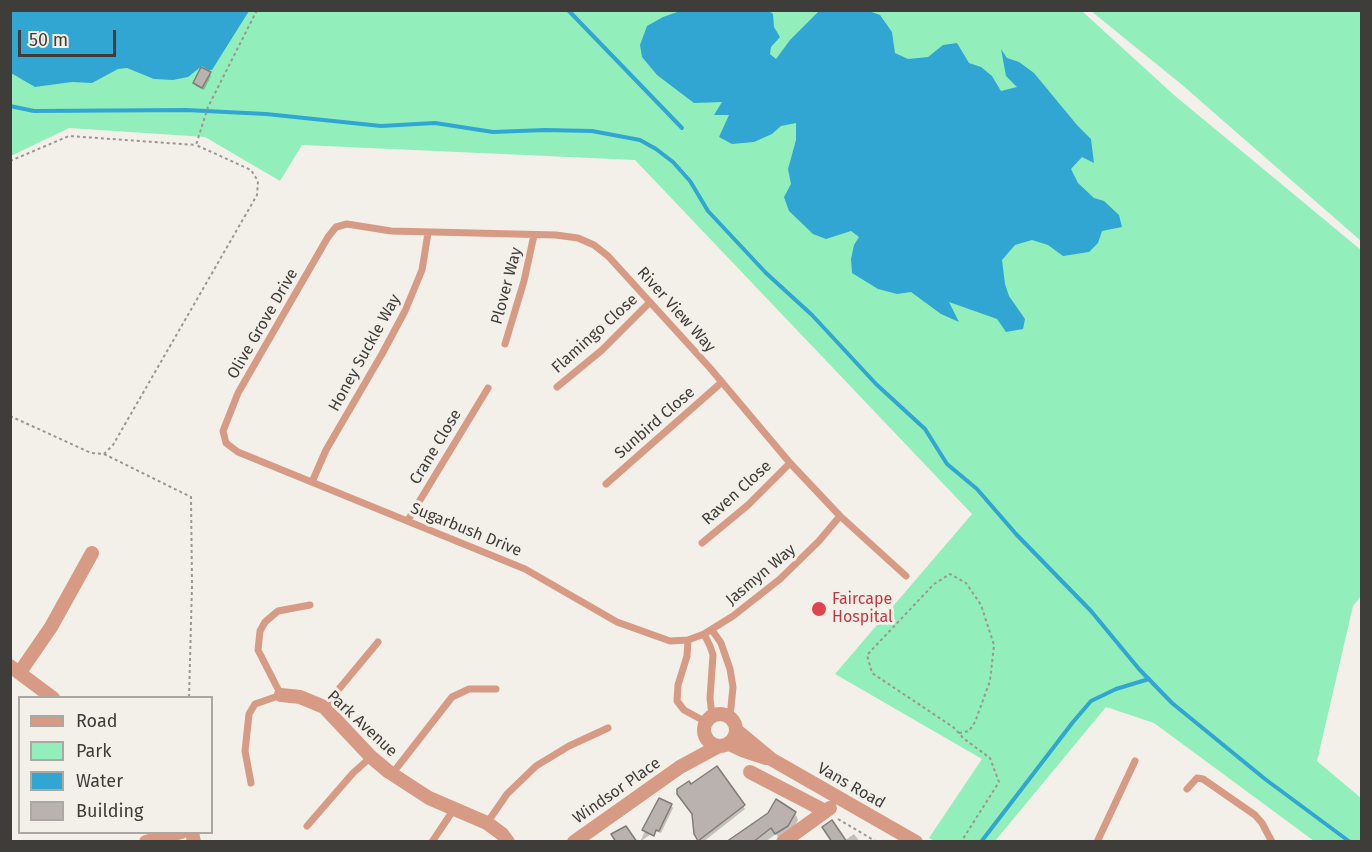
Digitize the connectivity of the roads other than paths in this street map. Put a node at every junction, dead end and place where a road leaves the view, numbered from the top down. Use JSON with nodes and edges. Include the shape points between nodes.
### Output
{"nodes":[{"id":1,"x":347,"y":224,"type":"joint"},
{"id":2,"x":428,"y":233,"type":"junction"},
{"id":3,"x":534,"y":235,"type":"junction"},
{"id":4,"x":650,"y":302,"type":"junction"},
{"id":5,"x":505,"y":344,"type":"dead end"},
{"id":6,"x":722,"y":382,"type":"junction"},
{"id":7,"x":557,"y":387,"type":"dead end"},
{"id":8,"x":488,"y":388,"type":"dead end"},
{"id":9,"x":230,"y":448,"type":"joint"},
{"id":10,"x":790,"y":463,"type":"junction"},
{"id":11,"x":312,"y":482,"type":"junction"},
{"id":12,"x":606,"y":484,"type":"dead end"},
{"id":13,"x":840,"y":516,"type":"junction"},
{"id":14,"x":408,"y":520,"type":"junction"},
{"id":15,"x":702,"y":543,"type":"dead end"},
{"id":16,"x":92,"y":553,"type":"dead end"},
{"id":17,"x":906,"y":576,"type":"dead end"},
{"id":18,"x":310,"y":605,"type":"dead end"},
{"id":19,"x":712,"y":630,"type":"junction"},
{"id":20,"x":704,"y":634,"type":"junction"},
{"id":21,"x":688,"y":640,"type":"junction"},
{"id":22,"x":378,"y":642,"type":"dead end"},
{"id":23,"x":15,"y":669,"type":"edge"},
{"id":24,"x":496,"y":689,"type":"dead end"},
{"id":25,"x":281,"y":695,"type":"junction"},
{"id":26,"x":49,"y":696,"type":"edge"},
{"id":27,"x":324,"y":707,"type":"junction"},
{"id":28,"x":707,"y":723,"type":"junction"},
{"id":29,"x":733,"y":724,"type":"junction"},
{"id":30,"x":608,"y":728,"type":"dead end"},
{"id":31,"x":723,"y":745,"type":"junction"},
{"id":32,"x":371,"y":757,"type":"junction"},
{"id":33,"x":771,"y":759,"type":"junction"},
{"id":34,"x":1135,"y":761,"type":"dead end"},
{"id":35,"x":680,"y":767,"type":"junction"},
{"id":36,"x":750,"y":771,"type":"dead end"},
{"id":37,"x":392,"y":774,"type":"junction"},
{"id":38,"x":250,"y":783,"type":"dead end"},
{"id":39,"x":1187,"y":789,"type":"dead end"},
{"id":40,"x":841,"y":800,"type":"junction"},
{"id":41,"x":454,"y":809,"type":"junction"},
{"id":42,"x":825,"y":812,"type":"junction"},
{"id":43,"x":487,"y":823,"type":"junction"},
{"id":44,"x":307,"y":825,"type":"dead end"},
{"id":45,"x":174,"y":834,"type":"edge"},
{"id":46,"x":146,"y":842,"type":"edge"},
{"id":47,"x":432,"y":842,"type":"edge"},
{"id":48,"x":508,"y":842,"type":"edge"},
{"id":49,"x":574,"y":842,"type":"edge"},
{"id":50,"x":783,"y":842,"type":"edge"},
{"id":51,"x":916,"y":842,"type":"edge"},
{"id":52,"x":1097,"y":842,"type":"edge"},
{"id":53,"x":1272,"y":842,"type":"edge"}],
"edges":[{"from":1,"to":2,"type":"lane","name":"River View Way"},
{"from":1,"to":9,"type":"lane","name":"Olive Grove Drive","via":[[336,227],[328,237],[238,393],[223,431]]},
{"from":2,"to":3,"type":"lane","name":"River View Way"},
{"from":2,"to":11,"type":"lane","name":"Honey Suckle Way","via":[[422,270],[405,311]]},
{"from":3,"to":4,"type":"lane","name":"River View Way","via":[[578,238],[594,245]]},
{"from":3,"to":5,"type":"lane","name":"Plover Way"},
{"from":4,"to":6,"type":"lane","name":"River View Way"},
{"from":4,"to":7,"type":"lane","name":"Flamingo Close","via":[[602,350]]},
{"from":6,"to":10,"type":"lane","name":"River View Way"},
{"from":6,"to":12,"type":"lane","name":"Sunbird Close"},
{"from":8,"to":14,"type":"lane","name":"Crane Close"},
{"from":9,"to":11,"type":"lane","name":"Sugarbush Drive"},
{"from":10,"to":13,"type":"lane","name":"River View Way"},
{"from":10,"to":15,"type":"lane","name":"Raven Close"},
{"from":11,"to":14,"type":"lane","name":"Sugarbush Drive"},
{"from":13,"to":17,"type":"lane","name":"River View Way"},
{"from":13,"to":19,"type":"lane","name":"Jasmyn Way","via":[[780,579]]},
{"from":14,"to":21,"type":"lane","name":"Sugarbush Drive","via":[[525,569],[617,622],[670,641]]},
{"from":16,"to":23,"type":"street","via":[[51,627]]},
{"from":18,"to":25,"type":"lane","via":[[278,611],[260,631],[258,650]]},
{"from":19,"to":20,"type":"lane","name":"Jasmyn Way"},
{"from":19,"to":29,"type":"lane","via":[[730,669]]},
{"from":20,"to":21,"type":"lane","name":"Jasmyn Way"},
{"from":20,"to":28,"type":"lane","via":[[713,655]]},
{"from":21,"to":28,"type":"lane","via":[[677,701],[684,710]]},
{"from":22,"to":27,"type":"lane"},
{"from":23,"to":26,"type":"street"},
{"from":24,"to":37,"type":"lane","via":[[469,689],[452,697]]},
{"from":25,"to":27,"type":"street","name":"Park Avenue","via":[[300,697]]},
{"from":25,"to":38,"type":"lane","via":[[255,704],[249,714],[245,751]]},
{"from":27,"to":32,"type":"street","name":"Park Avenue"},
{"from":28,"to":29,"type":"street","via":[[724,715]]},
{"from":28,"to":31,"type":"street","via":[[706,738],[710,744]]},
{"from":28,"to":35,"type":"street","name":"Windsor Place"},
{"from":29,"to":31,"type":"street","via":[[735,738]]},
{"from":29,"to":33,"type":"street","name":"Vans Road"},
{"from":30,"to":43,"type":"lane","via":[[536,766],[507,794]]},
{"from":31,"to":33,"type":"street","name":"Vans Road"},
{"from":31,"to":35,"type":"street","name":"Windsor Place"},
{"from":32,"to":37,"type":"street","name":"Park Avenue"},
{"from":32,"to":44,"type":"lane"},
{"from":33,"to":40,"type":"street","name":"Vans Road"},
{"from":34,"to":52,"type":"lane"},
{"from":35,"to":49,"type":"street","name":"Windsor Place"},
{"from":36,"to":42,"type":"street"},
{"from":37,"to":41,"type":"street","name":"Park Avenue"},
{"from":39,"to":53,"type":"lane","via":[[1197,778],[1203,779],[1255,815]]},
{"from":40,"to":42,"type":"street"},
{"from":40,"to":51,"type":"street","name":"Vans Road"},
{"from":41,"to":43,"type":"street","name":"Park Avenue"},
{"from":41,"to":47,"type":"lane"},
{"from":42,"to":50,"type":"street"},
{"from":43,"to":48,"type":"street","name":"Park Avenue"},
{"from":45,"to":46,"type":"street"}]}
